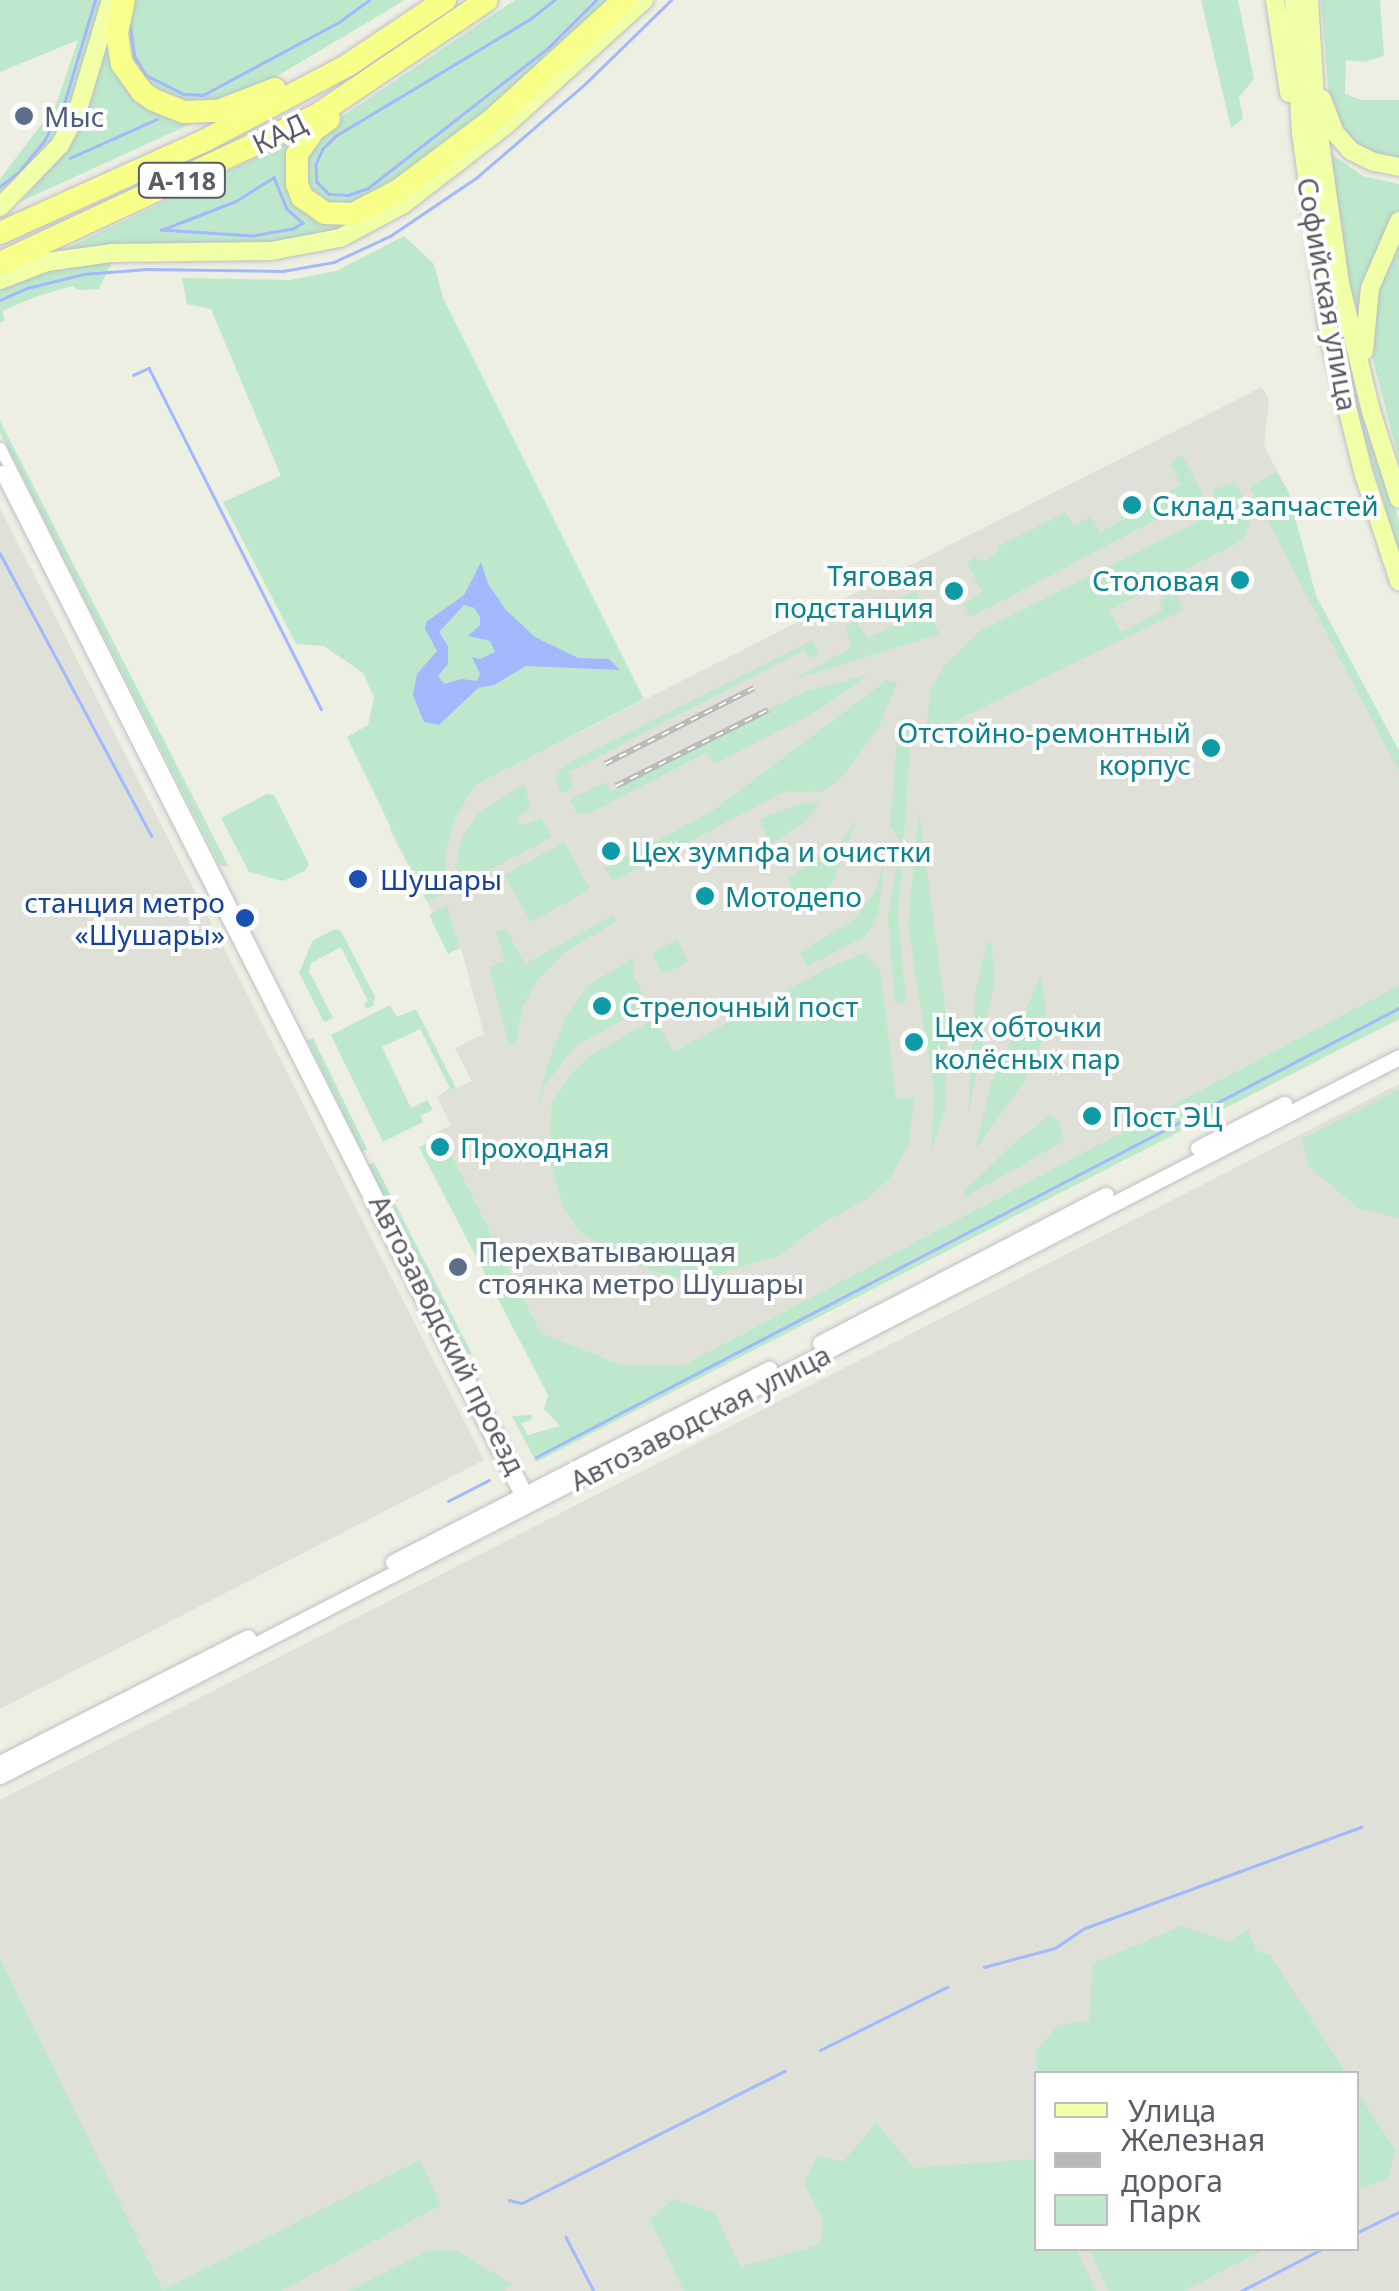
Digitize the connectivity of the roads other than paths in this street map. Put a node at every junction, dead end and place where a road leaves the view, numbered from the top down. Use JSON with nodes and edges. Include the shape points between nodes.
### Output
{"nodes":[{"id":1,"x":111,"y":0,"type":"edge"},
{"id":2,"x":124,"y":0,"type":"edge"},
{"id":3,"x":445,"y":0,"type":"edge"},
{"id":4,"x":487,"y":0,"type":"edge"},
{"id":5,"x":624,"y":0,"type":"edge"},
{"id":6,"x":644,"y":0,"type":"edge"},
{"id":7,"x":1275,"y":0,"type":"edge"},
{"id":8,"x":1294,"y":0,"type":"edge"},
{"id":9,"x":1309,"y":0,"type":"edge"},
{"id":10,"x":1311,"y":55,"type":"junction"},
{"id":11,"x":322,"y":79,"type":"junction"},
{"id":12,"x":360,"y":88,"type":"junction"},
{"id":13,"x":1301,"y":134,"type":"junction"},
{"id":14,"x":1399,"y":166,"type":"edge"},
{"id":15,"x":0,"y":207,"type":"edge"},
{"id":16,"x":1399,"y":221,"type":"edge"},
{"id":17,"x":0,"y":233,"type":"edge"},
{"id":18,"x":0,"y":262,"type":"edge"},
{"id":19,"x":0,"y":280,"type":"edge"},
{"id":20,"x":1371,"y":411,"type":"junction"},
{"id":21,"x":0,"y":448,"type":"edge"},
{"id":22,"x":0,"y":471,"type":"edge"},
{"id":23,"x":1399,"y":499,"type":"edge"},
{"id":24,"x":1398,"y":574,"type":"edge"},
{"id":25,"x":1399,"y":1045,"type":"edge"},
{"id":26,"x":1399,"y":1057,"type":"edge"},
{"id":27,"x":526,"y":1498,"type":"junction"},
{"id":28,"x":0,"y":1764,"type":"edge"},
{"id":29,"x":0,"y":1776,"type":"edge"}],
"edges":[{"from":1,"to":15,"type":"main road","via":[[77,113],[60,145]]},
{"from":2,"to":11,"type":"highway","via":[[117,34],[122,64],[142,92],[166,108],[218,112],[292,82]]},
{"from":3,"to":11,"type":"highway","name":"КАД","number":"А-118"},
{"from":4,"to":12,"type":"highway","name":"КАД","number":"А-118"},
{"from":5,"to":12,"type":"highway","via":[[423,173],[372,206],[340,216],[324,213],[296,184],[297,154]]},
{"from":6,"to":19,"type":"main road","via":[[507,124],[402,205],[340,238],[254,252],[112,253],[47,262]]},
{"from":7,"to":13,"type":"main road"},
{"from":8,"to":13,"type":"main road","name":"Софийская улица"},
{"from":9,"to":10,"type":"main road","name":"Софийская улица"},
{"from":10,"to":14,"type":"main road","via":[[1335,133],[1363,158]]},
{"from":10,"to":20,"type":"main road","name":"Софийская улица","via":[[1340,282]]},
{"from":11,"to":17,"type":"highway","name":"КАД","number":"А-118"},
{"from":12,"to":18,"type":"highway","name":"КАД","number":"А-118","via":[[236,154]]},
{"from":13,"to":24,"type":"main road","name":"Софийская улица","via":[[1329,335],[1364,475]]},
{"from":16,"to":20,"type":"main road","via":[[1383,249],[1365,311]]},
{"from":20,"to":23,"type":"main road","name":"Софийская улица"},
{"from":21,"to":27,"type":"street","name":"Автозаводский проезд"},
{"from":22,"to":27,"type":"street","name":"Автозаводский проезд"},
{"from":25,"to":27,"type":"street","name":"Автозаводская улица"},
{"from":26,"to":27,"type":"street","name":"Автозаводская улица"},
{"from":27,"to":28,"type":"street","name":"Автозаводская улица"},
{"from":27,"to":29,"type":"street","name":"Автозаводская улица"}]}
